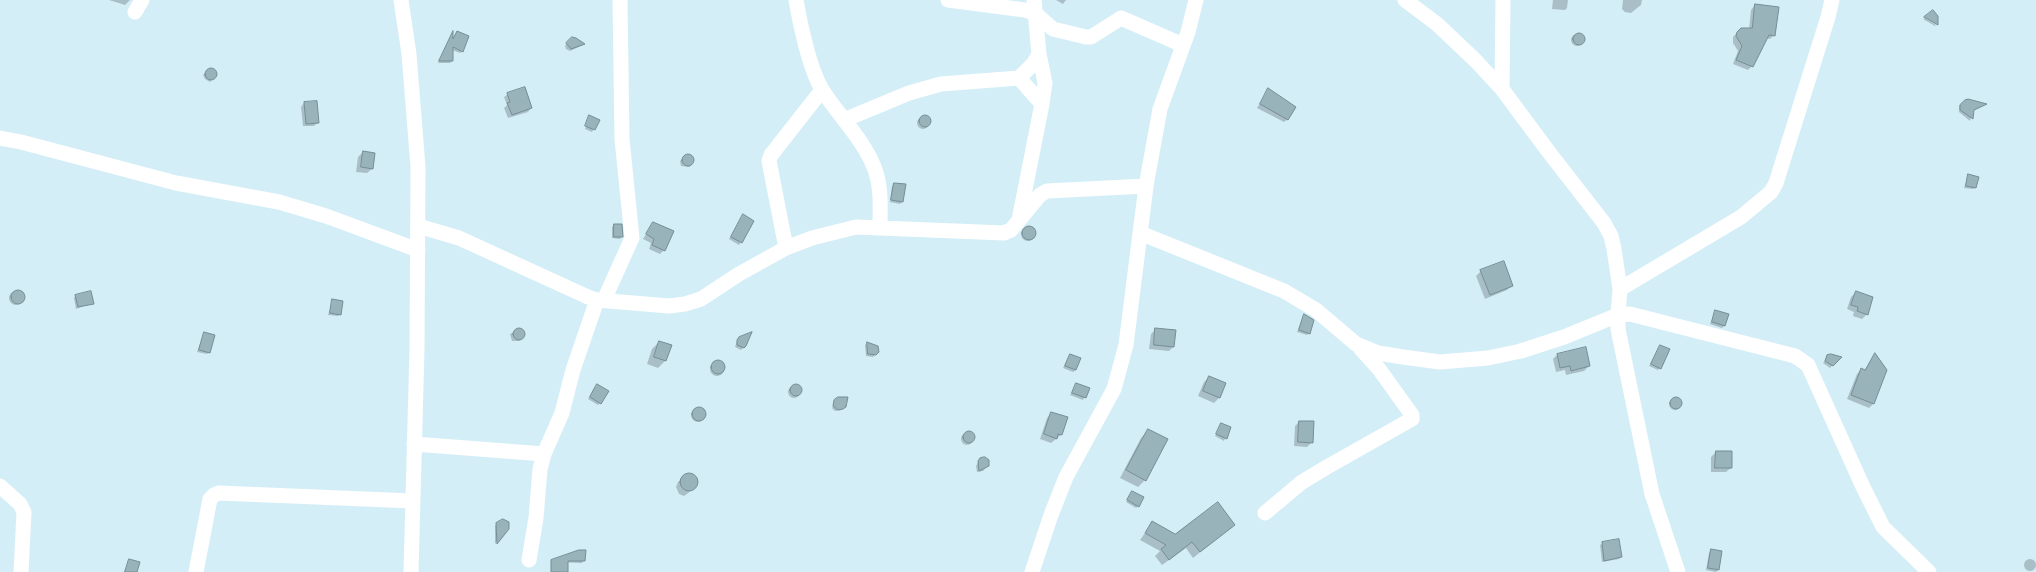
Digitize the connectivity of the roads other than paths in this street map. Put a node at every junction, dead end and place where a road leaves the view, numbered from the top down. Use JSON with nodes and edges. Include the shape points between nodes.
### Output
{"nodes":[{"id":1,"x":402,"y":0,"type":"edge"},
{"id":2,"x":620,"y":0,"type":"edge"},
{"id":3,"x":796,"y":0,"type":"edge"},
{"id":4,"x":948,"y":0,"type":"edge"},
{"id":5,"x":1196,"y":0,"type":"edge"},
{"id":6,"x":1405,"y":0,"type":"edge"},
{"id":7,"x":1503,"y":0,"type":"edge"},
{"id":8,"x":1832,"y":0,"type":"edge"},
{"id":9,"x":1034,"y":7,"type":"edge"},
{"id":10,"x":1184,"y":45,"type":"junction"},
{"id":11,"x":1039,"y":54,"type":"junction"},
{"id":12,"x":1018,"y":78,"type":"junction"},
{"id":13,"x":1502,"y":89,"type":"junction"},
{"id":14,"x":822,"y":90,"type":"junction"},
{"id":15,"x":1042,"y":104,"type":"junction"},
{"id":16,"x":844,"y":120,"type":"junction"},
{"id":17,"x":0,"y":138,"type":"edge"},
{"id":18,"x":1146,"y":186,"type":"junction"},
{"id":19,"x":1018,"y":221,"type":"junction"},
{"id":20,"x":418,"y":226,"type":"junction"},
{"id":21,"x":880,"y":228,"type":"junction"},
{"id":22,"x":1140,"y":233,"type":"junction"},
{"id":23,"x":786,"y":248,"type":"junction"},
{"id":24,"x":418,"y":250,"type":"junction"},
{"id":25,"x":1620,"y":290,"type":"junction"},
{"id":26,"x":600,"y":300,"type":"junction"},
{"id":27,"x":1618,"y":315,"type":"junction"},
{"id":28,"x":1356,"y":344,"type":"junction"},
{"id":29,"x":414,"y":444,"type":"junction"},
{"id":30,"x":544,"y":454,"type":"junction"},
{"id":31,"x":0,"y":486,"type":"edge"},
{"id":32,"x":413,"y":501,"type":"junction"},
{"id":33,"x":1265,"y":513,"type":"dead end"},
{"id":34,"x":529,"y":560,"type":"dead end"},
{"id":35,"x":21,"y":572,"type":"edge"},
{"id":36,"x":196,"y":572,"type":"edge"},
{"id":37,"x":411,"y":572,"type":"edge"},
{"id":38,"x":1032,"y":572,"type":"edge"},
{"id":39,"x":1678,"y":572,"type":"edge"},
{"id":40,"x":1929,"y":572,"type":"edge"}],
"edges":[{"from":1,"to":20,"type":"street","via":[[418,166]]},
{"from":2,"to":26,"type":"street","via":[[622,139],[632,238]]},
{"from":3,"to":14,"type":"street","via":[[809,54]]},
{"from":4,"to":9,"type":"street","via":[[1025,10]]},
{"from":5,"to":10,"type":"street"},
{"from":6,"to":13,"type":"street","via":[[1437,24]]},
{"from":7,"to":13,"type":"street"},
{"from":8,"to":25,"type":"street","via":[[1776,183],[1771,192],[1741,217]]},
{"from":9,"to":10,"type":"street","via":[[1053,29],[1091,37],[1121,18]]},
{"from":9,"to":11,"type":"street"},
{"from":10,"to":18,"type":"street","via":[[1160,109]]},
{"from":11,"to":12,"type":"street","via":[[1034,63]]},
{"from":11,"to":15,"type":"street","via":[[1045,83]]},
{"from":12,"to":15,"type":"street"},
{"from":12,"to":16,"type":"street","via":[[941,84],[909,93]]},
{"from":13,"to":25,"type":"street","via":[[1604,223],[1611,236]]},
{"from":14,"to":16,"type":"street"},
{"from":14,"to":23,"type":"street","via":[[769,161]]},
{"from":15,"to":19,"type":"street"},
{"from":16,"to":21,"type":"street","via":[[874,167],[880,193]]},
{"from":17,"to":24,"type":"street","via":[[176,183],[279,202],[326,216]]},
{"from":18,"to":19,"type":"street","via":[[1047,191],[1040,195]]},
{"from":18,"to":22,"type":"street"},
{"from":19,"to":21,"type":"street","via":[[1011,230],[1004,233]]},
{"from":20,"to":24,"type":"street"},
{"from":20,"to":26,"type":"street","via":[[459,238]]},
{"from":21,"to":23,"type":"street","via":[[856,228],[812,238]]},
{"from":22,"to":28,"type":"street","via":[[1284,291],[1316,310]]},
{"from":22,"to":38,"type":"street","via":[[1126,345],[1114,390],[1066,477]]},
{"from":23,"to":26,"type":"street","via":[[701,299],[685,304],[669,306]]},
{"from":24,"to":29,"type":"street"},
{"from":25,"to":27,"type":"street"},
{"from":26,"to":30,"type":"street","via":[[572,370],[562,413]]},
{"from":27,"to":28,"type":"street","via":[[1564,337],[1521,351],[1488,358],[1440,362],[1378,353]]},
{"from":27,"to":39,"type":"street","via":[[1628,382],[1652,494]]},
{"from":27,"to":40,"type":"street","via":[[1645,317],[1803,360],[1808,365],[1883,527]]},
{"from":28,"to":33,"type":"street","via":[[1379,369],[1412,419],[1302,482]]},
{"from":29,"to":30,"type":"street"},
{"from":29,"to":32,"type":"street"},
{"from":30,"to":34,"type":"street"},
{"from":31,"to":35,"type":"street","via":[[20,504],[24,512]]},
{"from":32,"to":36,"type":"street","via":[[219,493],[210,500]]},
{"from":32,"to":37,"type":"street"}]}
